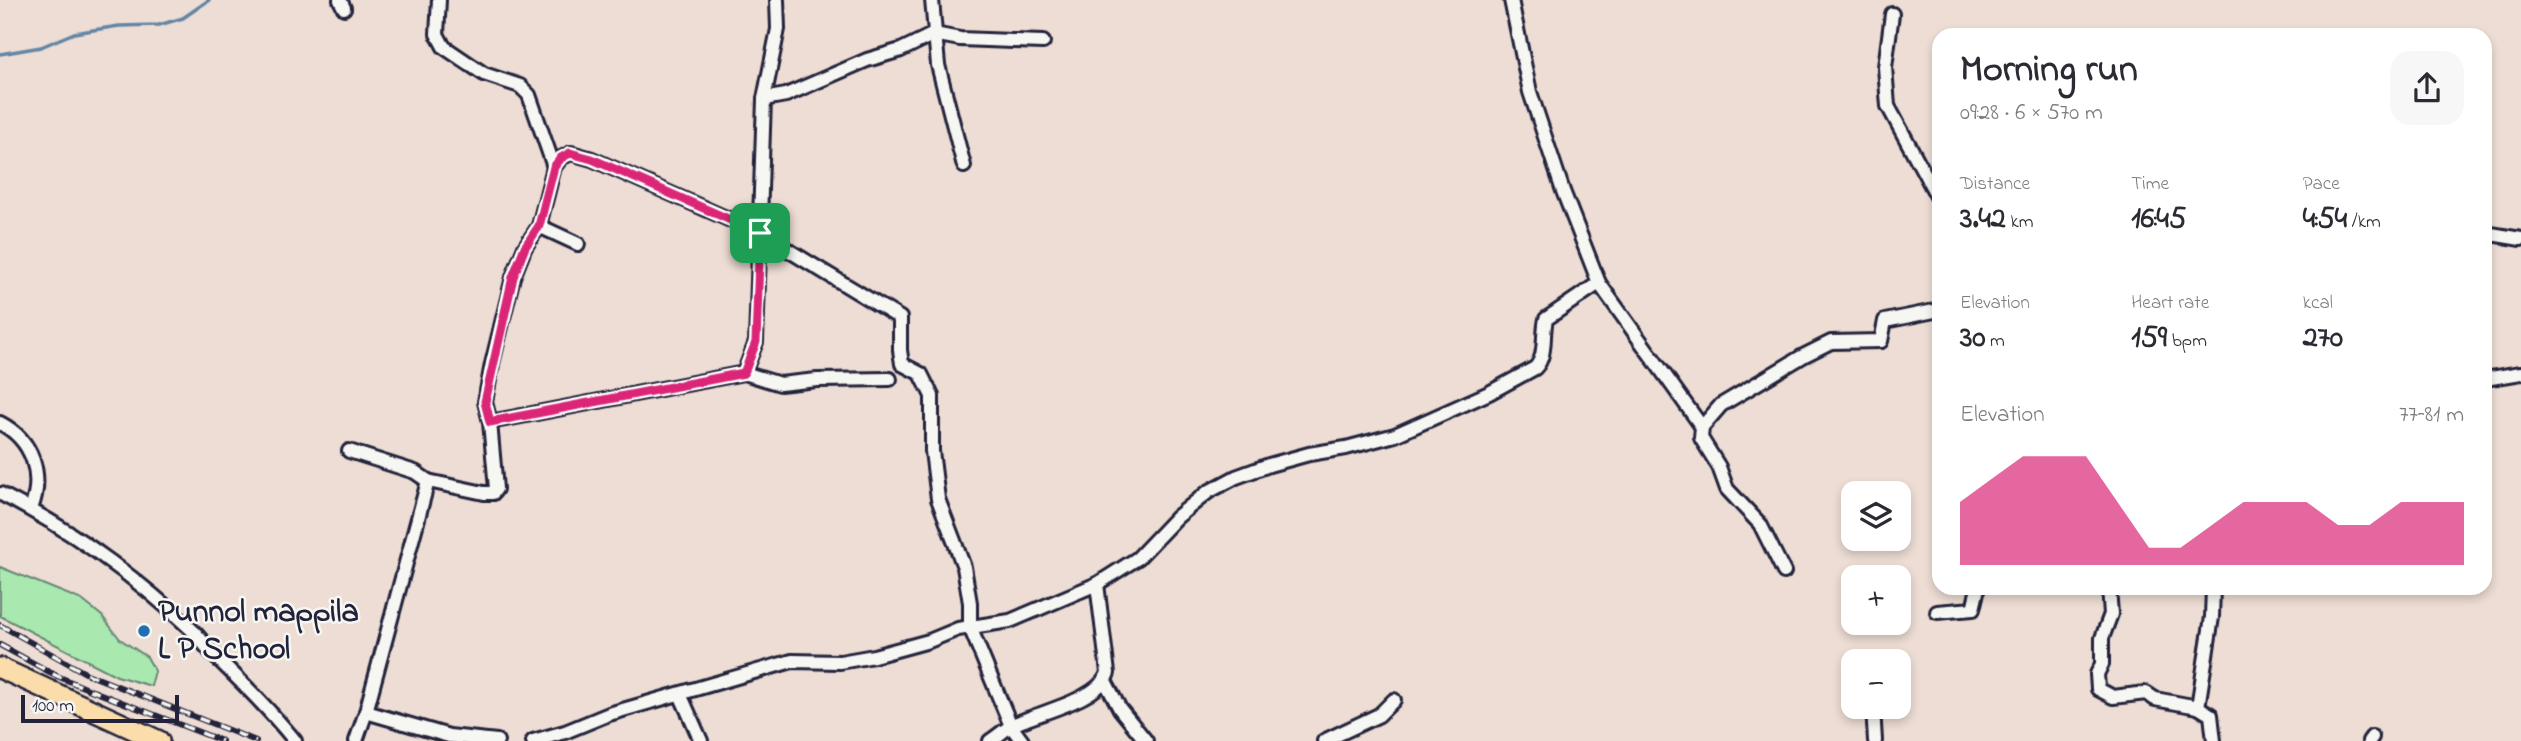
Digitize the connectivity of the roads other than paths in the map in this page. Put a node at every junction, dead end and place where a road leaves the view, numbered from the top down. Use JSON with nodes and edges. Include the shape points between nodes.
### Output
{"nodes":[{"id":1,"x":439,"y":0,"type":"edge"},
{"id":2,"x":777,"y":0,"type":"edge"},
{"id":3,"x":932,"y":0,"type":"edge"},
{"id":4,"x":1511,"y":0,"type":"edge"},
{"id":5,"x":1892,"y":14,"type":"dead end"},
{"id":6,"x":934,"y":34,"type":"junction"},
{"id":7,"x":1043,"y":42,"type":"dead end"},
{"id":8,"x":764,"y":99,"type":"junction"},
{"id":9,"x":964,"y":166,"type":"dead end"},
{"id":10,"x":554,"y":167,"type":"junction"},
{"id":11,"x":1932,"y":187,"type":"edge"},
{"id":12,"x":539,"y":226,"type":"junction"},
{"id":13,"x":760,"y":233,"type":"junction"},
{"id":14,"x":2492,"y":234,"type":"edge"},
{"id":15,"x":2521,"y":239,"type":"edge"},
{"id":16,"x":578,"y":244,"type":"dead end"},
{"id":17,"x":1599,"y":283,"type":"junction"},
{"id":18,"x":1932,"y":311,"type":"edge"},
{"id":19,"x":744,"y":373,"type":"junction"},
{"id":20,"x":2521,"y":373,"type":"edge"},
{"id":21,"x":2492,"y":378,"type":"edge"},
{"id":22,"x":890,"y":379,"type":"dead end"},
{"id":23,"x":490,"y":422,"type":"junction"},
{"id":24,"x":0,"y":423,"type":"edge"},
{"id":25,"x":1702,"y":427,"type":"junction"},
{"id":26,"x":349,"y":451,"type":"dead end"},
{"id":27,"x":428,"y":481,"type":"junction"},
{"id":28,"x":1,"y":494,"type":"edge"},
{"id":29,"x":31,"y":509,"type":"junction"},
{"id":30,"x":1784,"y":572,"type":"dead end"},
{"id":31,"x":1097,"y":583,"type":"junction"},
{"id":32,"x":1976,"y":595,"type":"edge"},
{"id":33,"x":2110,"y":595,"type":"edge"},
{"id":34,"x":2213,"y":595,"type":"edge"},
{"id":35,"x":1937,"y":612,"type":"dead end"},
{"id":36,"x":970,"y":627,"type":"junction"},
{"id":37,"x":0,"y":668,"type":"edge"},
{"id":38,"x":1105,"y":681,"type":"junction"},
{"id":39,"x":680,"y":694,"type":"junction"},
{"id":40,"x":1394,"y":700,"type":"dead end"},
{"id":41,"x":2198,"y":707,"type":"junction"},
{"id":42,"x":366,"y":712,"type":"junction"},
{"id":43,"x":1874,"y":719,"type":"edge"},
{"id":44,"x":1011,"y":726,"type":"junction"},
{"id":45,"x":159,"y":741,"type":"edge"},
{"id":46,"x":295,"y":741,"type":"edge"},
{"id":47,"x":356,"y":741,"type":"edge"},
{"id":48,"x":497,"y":741,"type":"edge"},
{"id":49,"x":533,"y":741,"type":"edge"},
{"id":50,"x":701,"y":741,"type":"edge"},
{"id":51,"x":990,"y":741,"type":"edge"},
{"id":52,"x":1022,"y":741,"type":"edge"},
{"id":53,"x":1146,"y":741,"type":"edge"},
{"id":54,"x":1324,"y":741,"type":"edge"},
{"id":55,"x":1875,"y":741,"type":"edge"},
{"id":56,"x":2214,"y":741,"type":"edge"}],
"edges":[{"from":1,"to":10,"type":"street","via":[[437,34],[443,47],[484,74],[520,86],[529,95]]},
{"from":2,"to":8,"type":"street","via":[[778,29]]},
{"from":3,"to":6,"type":"street"},
{"from":4,"to":17,"type":"street","via":[[1530,92]]},
{"from":5,"to":11,"type":"street","via":[[1885,67],[1888,106]]},
{"from":6,"to":7,"type":"street"},
{"from":6,"to":8,"type":"street","via":[[786,95]]},
{"from":6,"to":9,"type":"street"},
{"from":8,"to":13,"type":"street"},
{"from":10,"to":12,"type":"street"},
{"from":10,"to":13,"type":"street","via":[[570,153],[583,155]]},
{"from":12,"to":16,"type":"street"},
{"from":12,"to":23,"type":"street","via":[[525,247],[503,314],[485,402]]},
{"from":13,"to":19,"type":"street","via":[[756,342]]},
{"from":13,"to":36,"type":"street","via":[[900,318],[902,364],[922,374],[932,396],[938,499],[964,566]]},
{"from":14,"to":15,"type":"street"},
{"from":17,"to":25,"type":"street"},
{"from":17,"to":31,"type":"street","via":[[1546,319],[1543,356],[1535,368],[1395,435],[1309,454],[1236,477],[1208,492],[1138,558]]},
{"from":18,"to":25,"type":"street","via":[[1885,321],[1881,341],[1831,342],[1803,356],[1721,405]]},
{"from":19,"to":22,"type":"street","via":[[780,384]]},
{"from":19,"to":23,"type":"street"},
{"from":20,"to":21,"type":"street"},
{"from":23,"to":27,"type":"street","via":[[493,493]]},
{"from":24,"to":29,"type":"street","via":[[21,437],[33,458],[38,483]]},
{"from":25,"to":30,"type":"street","via":[[1702,438],[1727,489],[1760,524]]},
{"from":26,"to":27,"type":"street","via":[[415,472]]},
{"from":27,"to":42,"type":"street"},
{"from":28,"to":29,"type":"street"},
{"from":29,"to":46,"type":"street","via":[[114,563],[169,609],[269,708]]},
{"from":31,"to":36,"type":"street","via":[[1010,621]]},
{"from":31,"to":38,"type":"street","via":[[1108,673]]},
{"from":32,"to":35,"type":"street","via":[[1973,608]]},
{"from":33,"to":41,"type":"street","via":[[2111,614],[2102,638],[2098,689],[2113,697],[2146,693]]},
{"from":34,"to":41,"type":"street"},
{"from":36,"to":39,"type":"street","via":[[874,656],[840,662],[792,661]]},
{"from":36,"to":44,"type":"street"},
{"from":37,"to":45,"type":"main road"},
{"from":38,"to":44,"type":"street","via":[[1073,702]]},
{"from":38,"to":53,"type":"street"},
{"from":39,"to":49,"type":"street"},
{"from":39,"to":50,"type":"street"},
{"from":40,"to":54,"type":"street","via":[[1379,715]]},
{"from":41,"to":56,"type":"street","via":[[2211,715]]},
{"from":42,"to":47,"type":"street"},
{"from":42,"to":48,"type":"street","via":[[449,736]]},
{"from":43,"to":55,"type":"street"},
{"from":44,"to":51,"type":"street"},
{"from":44,"to":52,"type":"street"}]}
